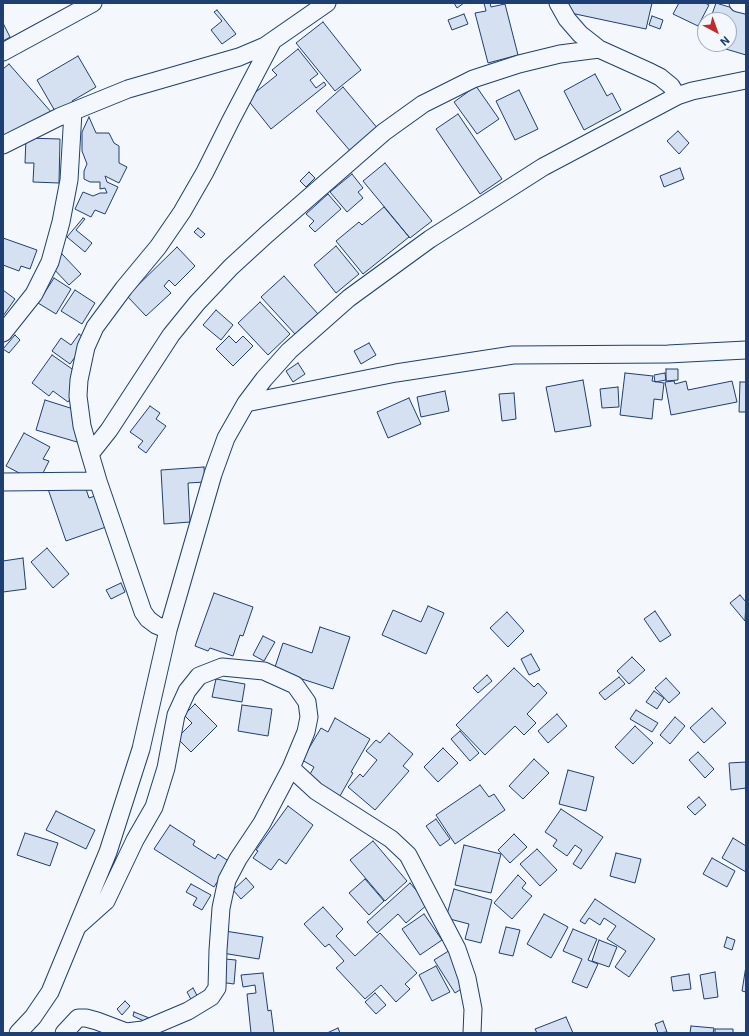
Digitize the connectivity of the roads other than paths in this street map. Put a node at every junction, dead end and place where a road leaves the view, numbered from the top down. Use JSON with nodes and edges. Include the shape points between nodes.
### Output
{"nodes":[{"id":1,"x":93,"y":3,"type":"edge"},
{"id":2,"x":327,"y":3,"type":"edge"},
{"id":3,"x":558,"y":3,"type":"edge"},
{"id":4,"x":738,"y":3,"type":"edge"},
{"id":5,"x":746,"y":5,"type":"edge"},
{"id":6,"x":272,"y":42,"type":"junction"},
{"id":7,"x":599,"y":50,"type":"junction"},
{"id":8,"x":3,"y":52,"type":"edge"},
{"id":9,"x":746,"y":80,"type":"edge"},
{"id":10,"x":677,"y":96,"type":"junction"},
{"id":11,"x":73,"y":112,"type":"junction"},
{"id":12,"x":3,"y":145,"type":"edge"},
{"id":13,"x":3,"y":333,"type":"edge"},
{"id":14,"x":746,"y":350,"type":"edge"},
{"id":15,"x":246,"y":403,"type":"junction"},
{"id":16,"x":90,"y":454,"type":"junction"},
{"id":17,"x":98,"y":481,"type":"junction"},
{"id":18,"x":3,"y":482,"type":"edge"},
{"id":19,"x":168,"y":630,"type":"junction"},
{"id":20,"x":291,"y":768,"type":"junction"},
{"id":21,"x":76,"y":927,"type":"junction"},
{"id":22,"x":18,"y":1033,"type":"edge"},
{"id":23,"x":64,"y":1033,"type":"edge"},
{"id":24,"x":472,"y":1033,"type":"edge"}],
"edges":[{"from":1,"to":8,"type":"street"},
{"from":2,"to":6,"type":"street"},
{"from":3,"to":7,"type":"street","via":[[580,34]]},
{"from":4,"to":5,"type":"street"},
{"from":6,"to":11,"type":"street","via":[[239,57],[128,89]]},
{"from":6,"to":16,"type":"street","via":[[182,212],[95,327],[86,347],[78,396],[82,426]]},
{"from":7,"to":10,"type":"street","via":[[650,72],[671,86]]},
{"from":7,"to":16,"type":"street","via":[[560,54],[519,64],[473,80],[423,104],[384,132],[267,234],[197,303],[171,335],[109,430]]},
{"from":9,"to":10,"type":"street"},
{"from":10,"to":15,"type":"street","via":[[543,167],[430,239],[349,298],[289,351]]},
{"from":11,"to":12,"type":"street"},
{"from":11,"to":13,"type":"street","via":[[69,180],[50,262],[34,294]]},
{"from":14,"to":15,"type":"street","via":[[668,354],[513,355],[396,373]]},
{"from":15,"to":19,"type":"street","via":[[226,438],[213,474]]},
{"from":16,"to":17,"type":"street"},
{"from":17,"to":18,"type":"street"},
{"from":17,"to":19,"type":"street","via":[[143,612],[156,625]]},
{"from":19,"to":21,"type":"street","via":[[141,749],[108,852]]},
{"from":20,"to":21,"type":"street","via":[[306,732],[309,717],[307,702],[295,685],[264,671],[222,667],[199,676],[187,691],[176,716],[166,768],[154,807],[106,901]]},
{"from":20,"to":23,"type":"street","via":[[262,823],[227,880],[221,908],[217,988],[211,998],[143,1030],[126,1032],[97,1021],[78,1018]]},
{"from":20,"to":24,"type":"street","via":[[316,791],[391,839],[408,855],[457,949],[467,978],[472,1009]]},
{"from":21,"to":22,"type":"street","via":[[50,992]]}]}
